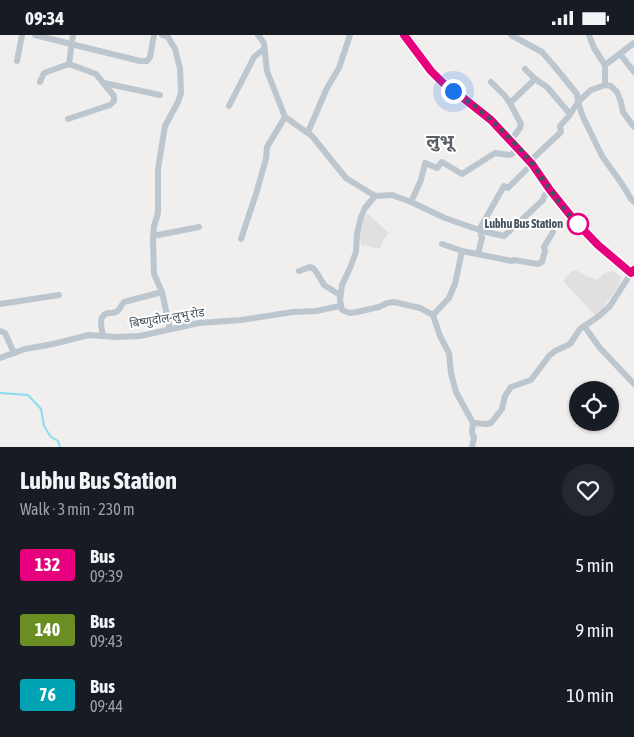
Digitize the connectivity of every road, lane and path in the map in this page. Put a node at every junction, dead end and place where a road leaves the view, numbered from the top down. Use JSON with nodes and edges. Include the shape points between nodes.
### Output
{"nodes":[{"id":1,"x":22,"y":35,"type":"edge"},
{"id":2,"x":35,"y":35,"type":"edge"},
{"id":3,"x":73,"y":35,"type":"edge"},
{"id":4,"x":154,"y":35,"type":"edge"},
{"id":5,"x":162,"y":35,"type":"edge"},
{"id":6,"x":258,"y":35,"type":"edge"},
{"id":7,"x":350,"y":35,"type":"edge"},
{"id":8,"x":404,"y":35,"type":"edge"},
{"id":9,"x":512,"y":35,"type":"edge"},
{"id":10,"x":589,"y":35,"type":"edge"},
{"id":11,"x":634,"y":43,"type":"edge"},
{"id":12,"x":72,"y":44,"type":"junction"},
{"id":13,"x":264,"y":49,"type":"junction"},
{"id":14,"x":620,"y":54,"type":"junction"},
{"id":15,"x":17,"y":61,"type":"dead end"},
{"id":16,"x":68,"y":64,"type":"junction"},
{"id":17,"x":605,"y":65,"type":"junction"},
{"id":18,"x":525,"y":69,"type":"dead end"},
{"id":19,"x":634,"y":72,"type":"edge"},
{"id":20,"x":535,"y":79,"type":"junction"},
{"id":21,"x":40,"y":82,"type":"dead end"},
{"id":22,"x":491,"y":82,"type":"dead end"},
{"id":23,"x":104,"y":83,"type":"junction"},
{"id":24,"x":605,"y":85,"type":"junction"},
{"id":25,"x":160,"y":95,"type":"dead end"},
{"id":26,"x":578,"y":102,"type":"junction"},
{"id":27,"x":510,"y":103,"type":"junction"},
{"id":28,"x":229,"y":105,"type":"dead end"},
{"id":29,"x":570,"y":114,"type":"junction"},
{"id":30,"x":285,"y":117,"type":"junction"},
{"id":31,"x":68,"y":119,"type":"dead end"},
{"id":32,"x":634,"y":127,"type":"edge"},
{"id":33,"x":308,"y":133,"type":"junction"},
{"id":34,"x":511,"y":140,"type":"junction"},
{"id":35,"x":531,"y":163,"type":"junction"},
{"id":36,"x":550,"y":190,"type":"junction"},
{"id":37,"x":375,"y":196,"type":"junction"},
{"id":38,"x":634,"y":201,"type":"edge"},
{"id":39,"x":411,"y":202,"type":"junction"},
{"id":40,"x":199,"y":227,"type":"dead end"},
{"id":41,"x":480,"y":230,"type":"junction"},
{"id":42,"x":553,"y":232,"type":"dead end"},
{"id":43,"x":153,"y":236,"type":"junction"},
{"id":44,"x":241,"y":239,"type":"dead end"},
{"id":45,"x":442,"y":244,"type":"dead end"},
{"id":46,"x":462,"y":251,"type":"junction"},
{"id":47,"x":478,"y":254,"type":"junction"},
{"id":48,"x":299,"y":271,"type":"dead end"},
{"id":49,"x":633,"y":273,"type":"edge"},
{"id":50,"x":162,"y":292,"type":"junction"},
{"id":51,"x":60,"y":295,"type":"dead end"},
{"id":52,"x":340,"y":295,"type":"junction"},
{"id":53,"x":0,"y":304,"type":"edge"},
{"id":54,"x":340,"y":306,"type":"junction"},
{"id":55,"x":433,"y":315,"type":"junction"},
{"id":56,"x":584,"y":326,"type":"junction"},
{"id":57,"x":170,"y":329,"type":"junction"},
{"id":58,"x":0,"y":331,"type":"edge"},
{"id":59,"x":103,"y":336,"type":"junction"},
{"id":60,"x":14,"y":353,"type":"junction"},
{"id":61,"x":0,"y":358,"type":"edge"},
{"id":62,"x":634,"y":384,"type":"edge"},
{"id":63,"x":473,"y":423,"type":"junction"},
{"id":64,"x":472,"y":447,"type":"edge"}],
"edges":[{"from":1,"to":15,"type":"street"},
{"from":2,"to":12,"type":"street"},
{"from":3,"to":12,"type":"street"},
{"from":4,"to":12,"type":"street","via":[[147,61]]},
{"from":5,"to":43,"type":"street","via":[[168,37],[175,49],[181,93],[164,126],[158,169],[158,213]]},
{"from":6,"to":13,"type":"street"},
{"from":7,"to":33,"type":"street","via":[[339,68]]},
{"from":8,"to":34,"type":"main road","via":[[442,82],[476,107]]},
{"from":9,"to":26,"type":"street","via":[[542,53],[577,94]]},
{"from":10,"to":17,"type":"street"},
{"from":11,"to":14,"type":"street"},
{"from":12,"to":16,"type":"street"},
{"from":13,"to":28,"type":"street","via":[[254,57]]},
{"from":13,"to":30,"type":"street","via":[[268,71]]},
{"from":14,"to":17,"type":"street"},
{"from":14,"to":19,"type":"street"},
{"from":16,"to":21,"type":"street","via":[[44,73]]},
{"from":16,"to":23,"type":"street","via":[[96,73]]},
{"from":17,"to":24,"type":"street"},
{"from":18,"to":20,"type":"street"},
{"from":20,"to":27,"type":"street"},
{"from":20,"to":29,"type":"street","via":[[547,87]]},
{"from":22,"to":27,"type":"street"},
{"from":23,"to":25,"type":"street"},
{"from":23,"to":31,"type":"street","via":[[114,101]]},
{"from":24,"to":26,"type":"street","via":[[591,90]]},
{"from":24,"to":32,"type":"street","via":[[616,92],[623,113]]},
{"from":26,"to":29,"type":"street"},
{"from":26,"to":38,"type":"street","via":[[602,157]]},
{"from":27,"to":34,"type":"street","via":[[521,124]]},
{"from":29,"to":35,"type":"street","via":[[560,126],[561,132]]},
{"from":30,"to":33,"type":"street"},
{"from":30,"to":44,"type":"street","via":[[267,147]]},
{"from":33,"to":37,"type":"street","via":[[346,178]]},
{"from":34,"to":35,"type":"main road"},
{"from":34,"to":39,"type":"street","via":[[514,152],[510,155],[495,153],[462,175],[442,162],[436,168],[425,163]]},
{"from":35,"to":36,"type":"main road"},
{"from":35,"to":41,"type":"street","via":[[508,188],[504,185]]},
{"from":36,"to":41,"type":"street","via":[[504,236]]},
{"from":36,"to":49,"type":"main road","via":[[598,245]]},
{"from":37,"to":39,"type":"street","via":[[392,195]]},
{"from":37,"to":52,"type":"street","via":[[365,207],[357,234],[356,252]]},
{"from":39,"to":41,"type":"street"},
{"from":40,"to":43,"type":"street"},
{"from":41,"to":47,"type":"street","via":[[482,238]]},
{"from":42,"to":47,"type":"street","via":[[544,247],[542,262],[538,264]]},
{"from":43,"to":50,"type":"street","via":[[154,273]]},
{"from":45,"to":46,"type":"street"},
{"from":46,"to":47,"type":"street"},
{"from":46,"to":55,"type":"street","via":[[455,285],[449,298]]},
{"from":48,"to":52,"type":"street","via":[[310,267],[314,269],[324,285]]},
{"from":49,"to":56,"type":"street","via":[[599,317]]},
{"from":50,"to":57,"type":"street"},
{"from":50,"to":59,"type":"street","via":[[124,302],[116,313],[106,314],[101,321]]},
{"from":51,"to":53,"type":"street"},
{"from":52,"to":54,"type":"street"},
{"from":54,"to":55,"type":"street","via":[[350,313],[394,302],[420,308]]},
{"from":54,"to":57,"type":"street","name":"बिष्णुदोल-लुभु रोड"},
{"from":55,"to":63,"type":"street","via":[[448,353],[456,392]]},
{"from":56,"to":62,"type":"street"},
{"from":56,"to":63,"type":"street","via":[[570,344],[549,356],[531,379],[511,387],[502,409],[491,423]]},
{"from":57,"to":59,"type":"street","name":"बिष्णुदोल-लुभु रोड","via":[[140,336]]},
{"from":58,"to":60,"type":"street","via":[[5,333]]},
{"from":59,"to":60,"type":"street","name":"बिष्णुदोल-लुभु रोड","via":[[89,335]]},
{"from":60,"to":61,"type":"street","name":"बिष्णुदोल-लुभु रोड"},
{"from":63,"to":64,"type":"street"}]}
